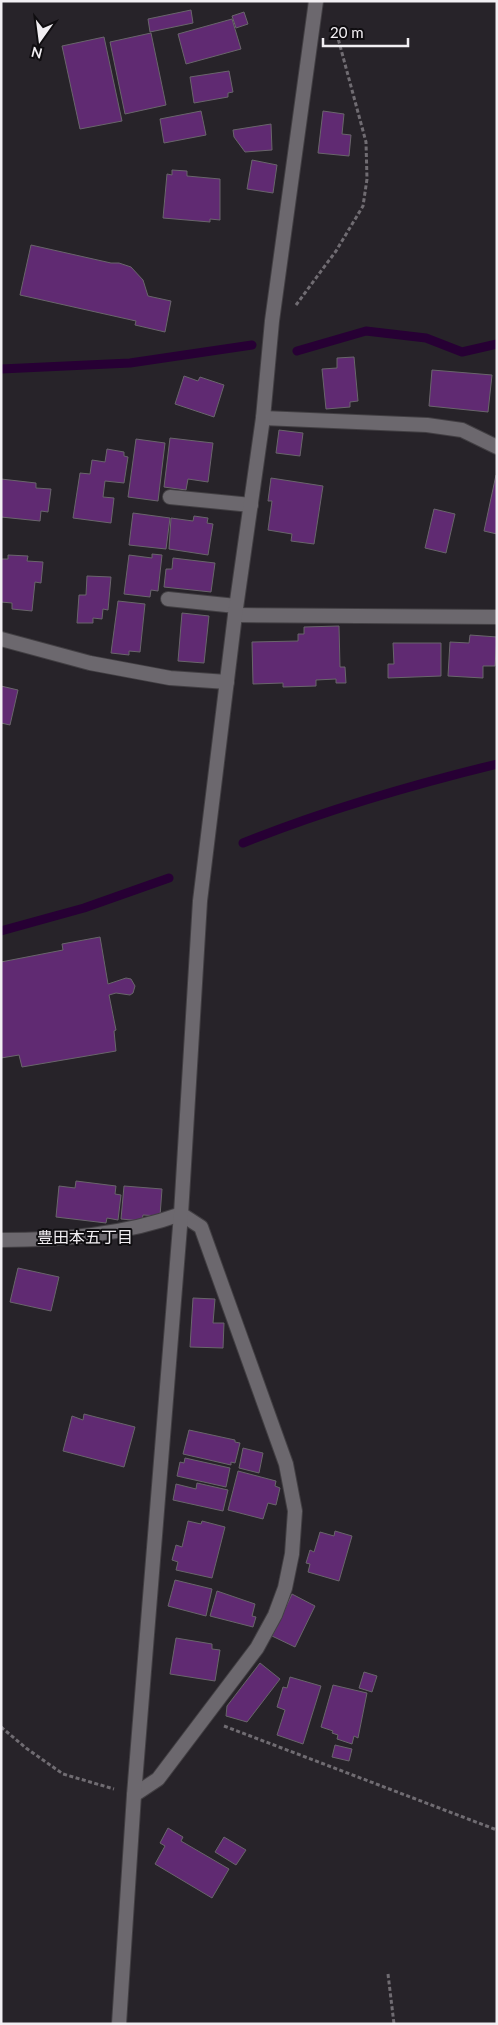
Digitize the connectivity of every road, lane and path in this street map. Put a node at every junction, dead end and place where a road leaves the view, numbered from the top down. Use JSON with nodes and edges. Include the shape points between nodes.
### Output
{"nodes":[{"id":1,"x":316,"y":1,"type":"edge"},
{"id":2,"x":332,"y":22,"type":"dead end"},
{"id":3,"x":272,"y":321,"type":"junction"},
{"id":4,"x":263,"y":418,"type":"junction"},
{"id":5,"x":497,"y":447,"type":"edge"},
{"id":6,"x":170,"y":497,"type":"dead end"},
{"id":7,"x":251,"y":505,"type":"junction"},
{"id":8,"x":168,"y":599,"type":"dead end"},
{"id":9,"x":235,"y":610,"type":"junction"},
{"id":10,"x":497,"y":617,"type":"edge"},
{"id":11,"x":1,"y":639,"type":"edge"},
{"id":12,"x":227,"y":682,"type":"junction"},
{"id":13,"x":181,"y":1214,"type":"junction"},
{"id":14,"x":1,"y":1240,"type":"edge"},
{"id":15,"x":205,"y":1718,"type":"junction"},
{"id":16,"x":1,"y":1727,"type":"edge"},
{"id":17,"x":134,"y":1795,"type":"junction"},
{"id":18,"x":497,"y":1830,"type":"edge"},
{"id":19,"x":388,"y":1974,"type":"dead end"},
{"id":20,"x":119,"y":2024,"type":"edge"},
{"id":21,"x":394,"y":2024,"type":"edge"}],
"edges":[{"from":1,"to":3,"type":"street"},
{"from":2,"to":3,"type":"path","via":[[366,142],[367,179],[363,206],[336,251],[297,304]]},
{"from":3,"to":4,"type":"street"},
{"from":4,"to":5,"type":"street","via":[[426,425],[462,430]]},
{"from":4,"to":7,"type":"street"},
{"from":6,"to":7,"type":"street"},
{"from":7,"to":9,"type":"street"},
{"from":8,"to":9,"type":"street"},
{"from":9,"to":10,"type":"street"},
{"from":9,"to":12,"type":"street"},
{"from":11,"to":12,"type":"street","via":[[170,678]]},
{"from":12,"to":13,"type":"street","via":[[200,901]]},
{"from":13,"to":14,"type":"street","via":[[152,1225],[111,1233]]},
{"from":13,"to":15,"type":"street","via":[[201,1227],[286,1464],[295,1512],[292,1554],[275,1615],[256,1648]]},
{"from":13,"to":17,"type":"street"},
{"from":15,"to":17,"type":"street","via":[[158,1779]]},
{"from":15,"to":18,"type":"path"},
{"from":16,"to":17,"type":"path","via":[[62,1774]]},
{"from":17,"to":20,"type":"street"},
{"from":19,"to":21,"type":"path"}]}
